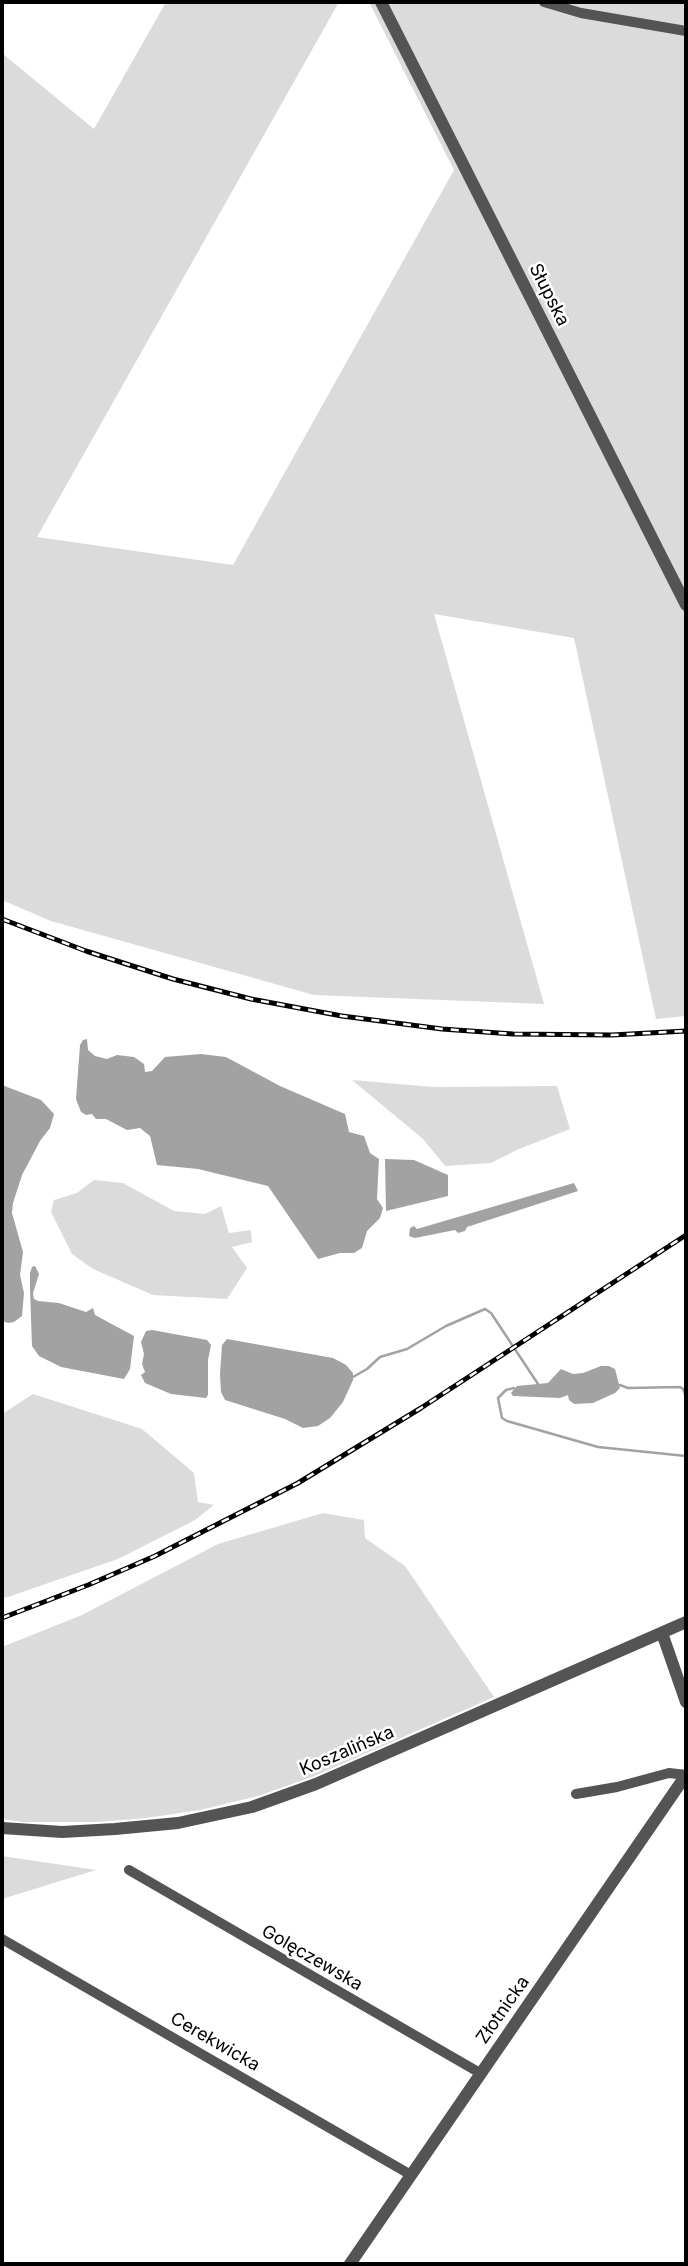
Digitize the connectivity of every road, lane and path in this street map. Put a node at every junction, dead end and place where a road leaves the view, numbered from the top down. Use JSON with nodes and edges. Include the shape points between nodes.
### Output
{"nodes":[{"id":1,"x":381,"y":2,"type":"edge"},
{"id":2,"x":544,"y":2,"type":"edge"},
{"id":3,"x":686,"y":31,"type":"edge"},
{"id":4,"x":686,"y":605,"type":"edge"},
{"id":5,"x":686,"y":1622,"type":"edge"},
{"id":6,"x":662,"y":1633,"type":"junction"},
{"id":7,"x":686,"y":1702,"type":"edge"},
{"id":8,"x":686,"y":1775,"type":"edge"},
{"id":9,"x":576,"y":1794,"type":"dead end"},
{"id":10,"x":2,"y":1828,"type":"edge"},
{"id":11,"x":129,"y":1870,"type":"dead end"},
{"id":12,"x":2,"y":1939,"type":"edge"},
{"id":13,"x":480,"y":2073,"type":"junction"},
{"id":14,"x":411,"y":2175,"type":"junction"},
{"id":15,"x":349,"y":2264,"type":"edge"}],
"edges":[{"from":1,"to":4,"type":"street","name":"Słupska"},
{"from":2,"to":3,"type":"street"},
{"from":5,"to":6,"type":"street","name":"Koszalińska"},
{"from":6,"to":7,"type":"street"},
{"from":6,"to":10,"type":"street","name":"Koszalińska","via":[[328,1779],[252,1807],[120,1829]]},
{"from":8,"to":9,"type":"street","name":"Złotnicka","via":[[669,1773]]},
{"from":8,"to":13,"type":"street","name":"Złotnicka"},
{"from":11,"to":13,"type":"street","name":"Golęczewska"},
{"from":12,"to":14,"type":"street","name":"Cerekwicka"},
{"from":13,"to":14,"type":"street","name":"Złotnicka"},
{"from":14,"to":15,"type":"street","name":"Złotnicka"}]}
